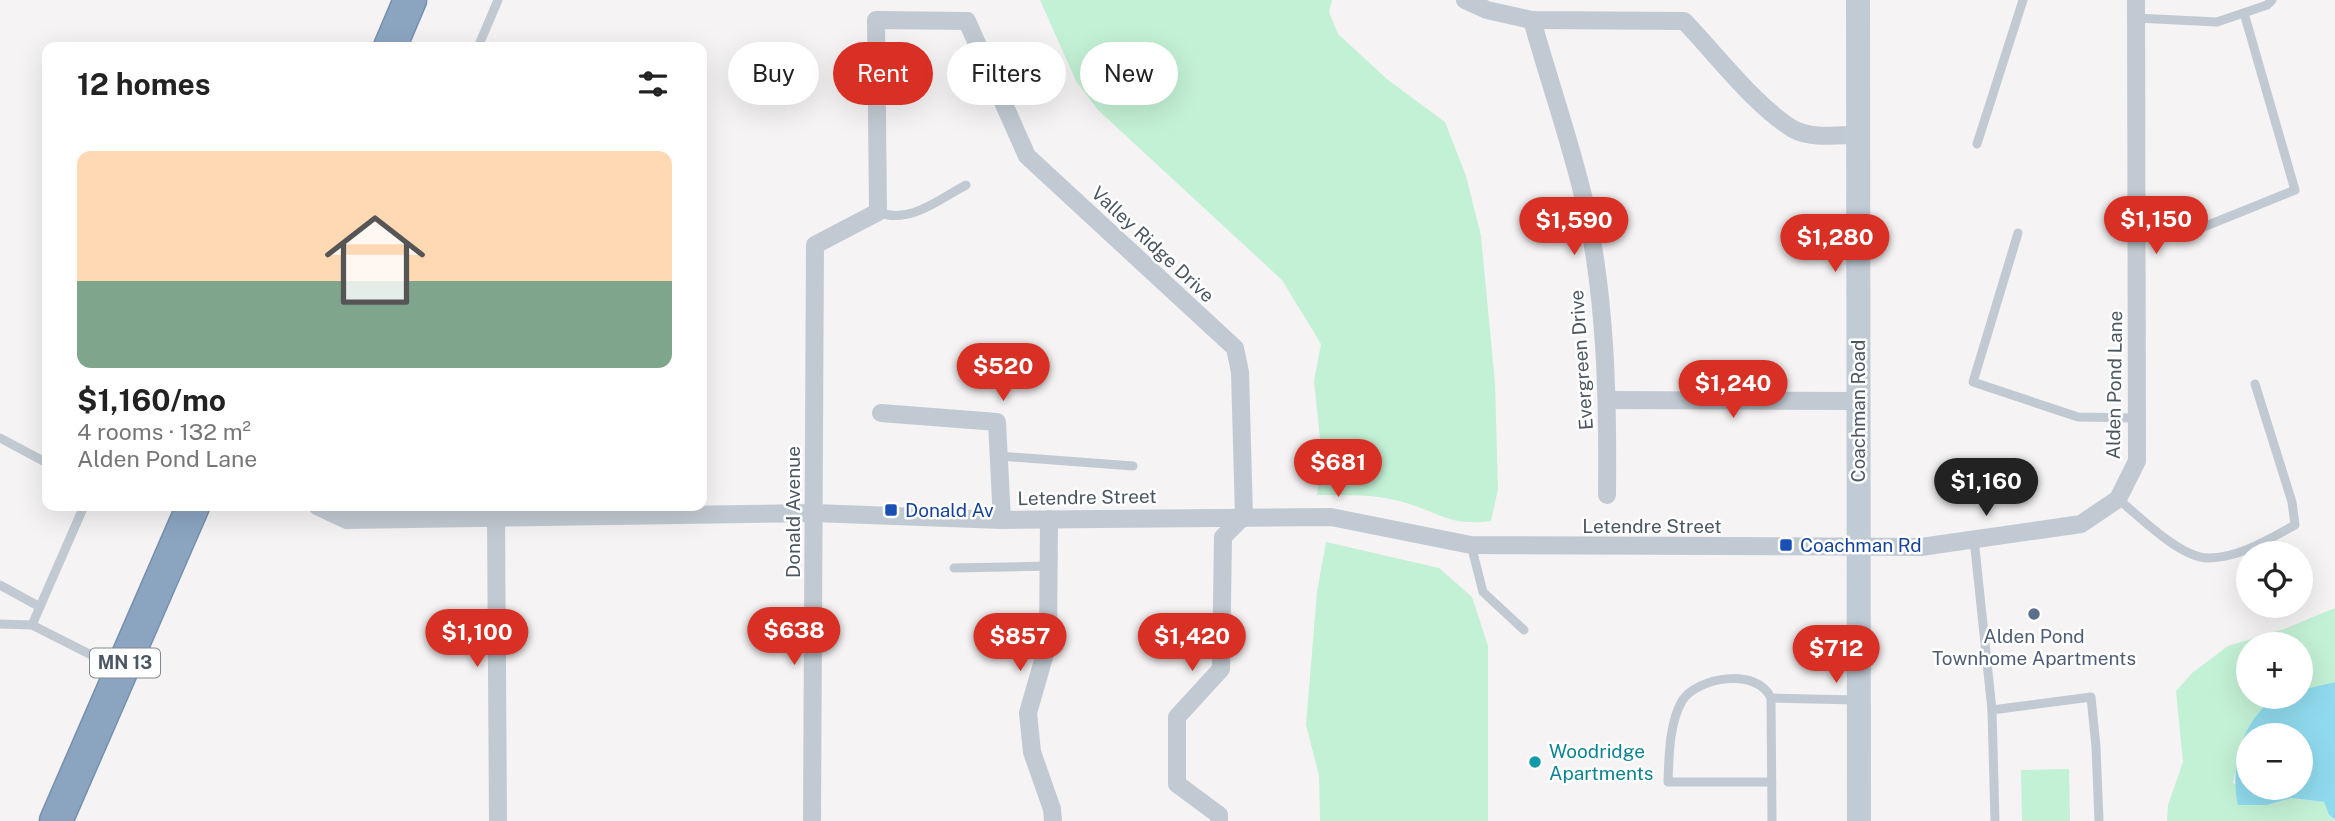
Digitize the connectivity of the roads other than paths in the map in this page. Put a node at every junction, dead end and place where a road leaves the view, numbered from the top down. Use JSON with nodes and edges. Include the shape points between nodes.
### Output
{"nodes":[{"id":1,"x":410,"y":0,"type":"edge"},
{"id":2,"x":498,"y":0,"type":"edge"},
{"id":3,"x":1465,"y":0,"type":"edge"},
{"id":4,"x":1858,"y":0,"type":"edge"},
{"id":5,"x":2023,"y":0,"type":"edge"},
{"id":6,"x":2272,"y":0,"type":"edge"},
{"id":7,"x":2136,"y":9,"type":"edge"},
{"id":8,"x":2244,"y":13,"type":"junction"},
{"id":9,"x":1532,"y":20,"type":"junction"},
{"id":10,"x":392,"y":42,"type":"edge"},
{"id":11,"x":480,"y":42,"type":"edge"},
{"id":12,"x":1858,"y":135,"type":"junction"},
{"id":13,"x":1977,"y":144,"type":"dead end"},
{"id":14,"x":966,"y":185,"type":"dead end"},
{"id":15,"x":878,"y":212,"type":"junction"},
{"id":16,"x":2196,"y":230,"type":"dead end"},
{"id":17,"x":2018,"y":233,"type":"dead end"},
{"id":18,"x":2255,"y":384,"type":"dead end"},
{"id":19,"x":1608,"y":400,"type":"junction"},
{"id":20,"x":1858,"y":401,"type":"junction"},
{"id":21,"x":881,"y":413,"type":"dead end"},
{"id":22,"x":2137,"y":418,"type":"junction"},
{"id":23,"x":0,"y":438,"type":"edge"},
{"id":24,"x":999,"y":456,"type":"junction"},
{"id":25,"x":42,"y":460,"type":"edge"},
{"id":26,"x":1133,"y":466,"type":"dead end"},
{"id":27,"x":1607,"y":495,"type":"dead end"},
{"id":28,"x":2118,"y":499,"type":"junction"},
{"id":29,"x":82,"y":511,"type":"edge"},
{"id":30,"x":191,"y":511,"type":"edge"},
{"id":31,"x":328,"y":511,"type":"edge"},
{"id":32,"x":814,"y":513,"type":"junction"},
{"id":33,"x":1244,"y":516,"type":"junction"},
{"id":34,"x":496,"y":518,"type":"junction"},
{"id":35,"x":1049,"y":519,"type":"junction"},
{"id":36,"x":1002,"y":520,"type":"junction"},
{"id":37,"x":1974,"y":539,"type":"junction"},
{"id":38,"x":1471,"y":545,"type":"junction"},
{"id":39,"x":1859,"y":548,"type":"junction"},
{"id":40,"x":1049,"y":566,"type":"junction"},
{"id":41,"x":954,"y":568,"type":"dead end"},
{"id":42,"x":0,"y":585,"type":"edge"},
{"id":43,"x":40,"y":607,"type":"junction"},
{"id":44,"x":0,"y":624,"type":"edge"},
{"id":45,"x":32,"y":625,"type":"junction"},
{"id":46,"x":1524,"y":630,"type":"dead end"},
{"id":47,"x":121,"y":671,"type":"junction"},
{"id":48,"x":1771,"y":698,"type":"junction"},
{"id":49,"x":1859,"y":701,"type":"junction"},
{"id":50,"x":1992,"y":710,"type":"junction"},
{"id":51,"x":1772,"y":782,"type":"junction"},
{"id":52,"x":61,"y":816,"type":"edge"},
{"id":53,"x":498,"y":821,"type":"edge"},
{"id":54,"x":812,"y":821,"type":"edge"},
{"id":55,"x":1053,"y":821,"type":"edge"},
{"id":56,"x":1219,"y":821,"type":"edge"},
{"id":57,"x":1772,"y":821,"type":"edge"},
{"id":58,"x":1859,"y":821,"type":"edge"},
{"id":59,"x":1995,"y":821,"type":"edge"},
{"id":60,"x":2099,"y":821,"type":"edge"}],
"edges":[{"from":1,"to":10,"type":"highway"},
{"from":2,"to":11,"type":"lane"},
{"from":3,"to":9,"type":"street"},
{"from":4,"to":12,"type":"street","name":"Coachman Road"},
{"from":5,"to":13,"type":"lane"},
{"from":6,"to":8,"type":"lane"},
{"from":7,"to":8,"type":"lane","via":[[2217,22]]},
{"from":7,"to":22,"type":"street","name":"Alden Pond Lane"},
{"from":8,"to":16,"type":"lane","via":[[2295,190]]},
{"from":9,"to":12,"type":"street","via":[[1684,21],[1746,88],[1795,130]]},
{"from":9,"to":19,"type":"street","name":"Evergreen Drive","via":[[1584,204],[1599,290]]},
{"from":12,"to":20,"type":"street","name":"Coachman Road"},
{"from":14,"to":15,"type":"lane","via":[[904,218]]},
{"from":15,"to":32,"type":"street","name":"Donald Avenue","via":[[815,245]]},
{"from":15,"to":33,"type":"street","name":"Valley Ridge Drive","via":[[876,20],[967,21],[1027,156],[1236,348]]},
{"from":17,"to":22,"type":"lane","via":[[1973,382],[2078,417]]},
{"from":18,"to":28,"type":"lane","via":[[2295,525],[2250,548],[2208,558],[2187,552]]},
{"from":19,"to":20,"type":"street"},
{"from":19,"to":27,"type":"street","name":"Evergreen Drive"},
{"from":20,"to":39,"type":"street","name":"Coachman Road"},
{"from":21,"to":24,"type":"street","via":[[997,422]]},
{"from":22,"to":28,"type":"street","name":"Alden Pond Lane","via":[[2137,461]]},
{"from":23,"to":25,"type":"lane"},
{"from":24,"to":26,"type":"lane"},
{"from":24,"to":36,"type":"street"},
{"from":28,"to":37,"type":"street","name":"Alden Pond Lane","via":[[2081,524]]},
{"from":29,"to":43,"type":"lane"},
{"from":30,"to":47,"type":"highway","number":"MN 13"},
{"from":31,"to":34,"type":"street","name":"Letendre Street","via":[[348,520]]},
{"from":32,"to":34,"type":"street","name":"Letendre Street"},
{"from":32,"to":36,"type":"street","name":"Letendre Street"},
{"from":32,"to":54,"type":"street","name":"Donald Avenue"},
{"from":33,"to":35,"type":"street","name":"Letendre Street"},
{"from":33,"to":38,"type":"street","name":"Letendre Street","via":[[1331,517]]},
{"from":33,"to":56,"type":"street","via":[[1223,537],[1221,668],[1177,717],[1177,784],[1219,815]]},
{"from":34,"to":53,"type":"street"},
{"from":35,"to":36,"type":"street","name":"Letendre Street"},
{"from":35,"to":40,"type":"street"},
{"from":37,"to":39,"type":"street","name":"Alden Pond Lane","via":[[1921,547]]},
{"from":37,"to":50,"type":"lane"},
{"from":38,"to":39,"type":"street","name":"Letendre Street"},
{"from":38,"to":46,"type":"lane","via":[[1483,592]]},
{"from":39,"to":49,"type":"street","name":"Coachman Road"},
{"from":40,"to":41,"type":"lane"},
{"from":40,"to":55,"type":"street","via":[[1048,643],[1028,713],[1032,752]]},
{"from":42,"to":43,"type":"lane"},
{"from":43,"to":45,"type":"lane"},
{"from":44,"to":45,"type":"lane"},
{"from":45,"to":47,"type":"lane"},
{"from":47,"to":52,"type":"highway","number":"MN 13"},
{"from":48,"to":49,"type":"lane"},
{"from":48,"to":51,"type":"lane"},
{"from":48,"to":51,"type":"lane","via":[[1755,680],[1725,679],[1700,687],[1684,699],[1673,735],[1668,782]]},
{"from":49,"to":58,"type":"street","name":"Coachman Road"},
{"from":50,"to":59,"type":"lane"},
{"from":50,"to":60,"type":"lane","via":[[2091,697]]},
{"from":51,"to":57,"type":"lane"}]}
